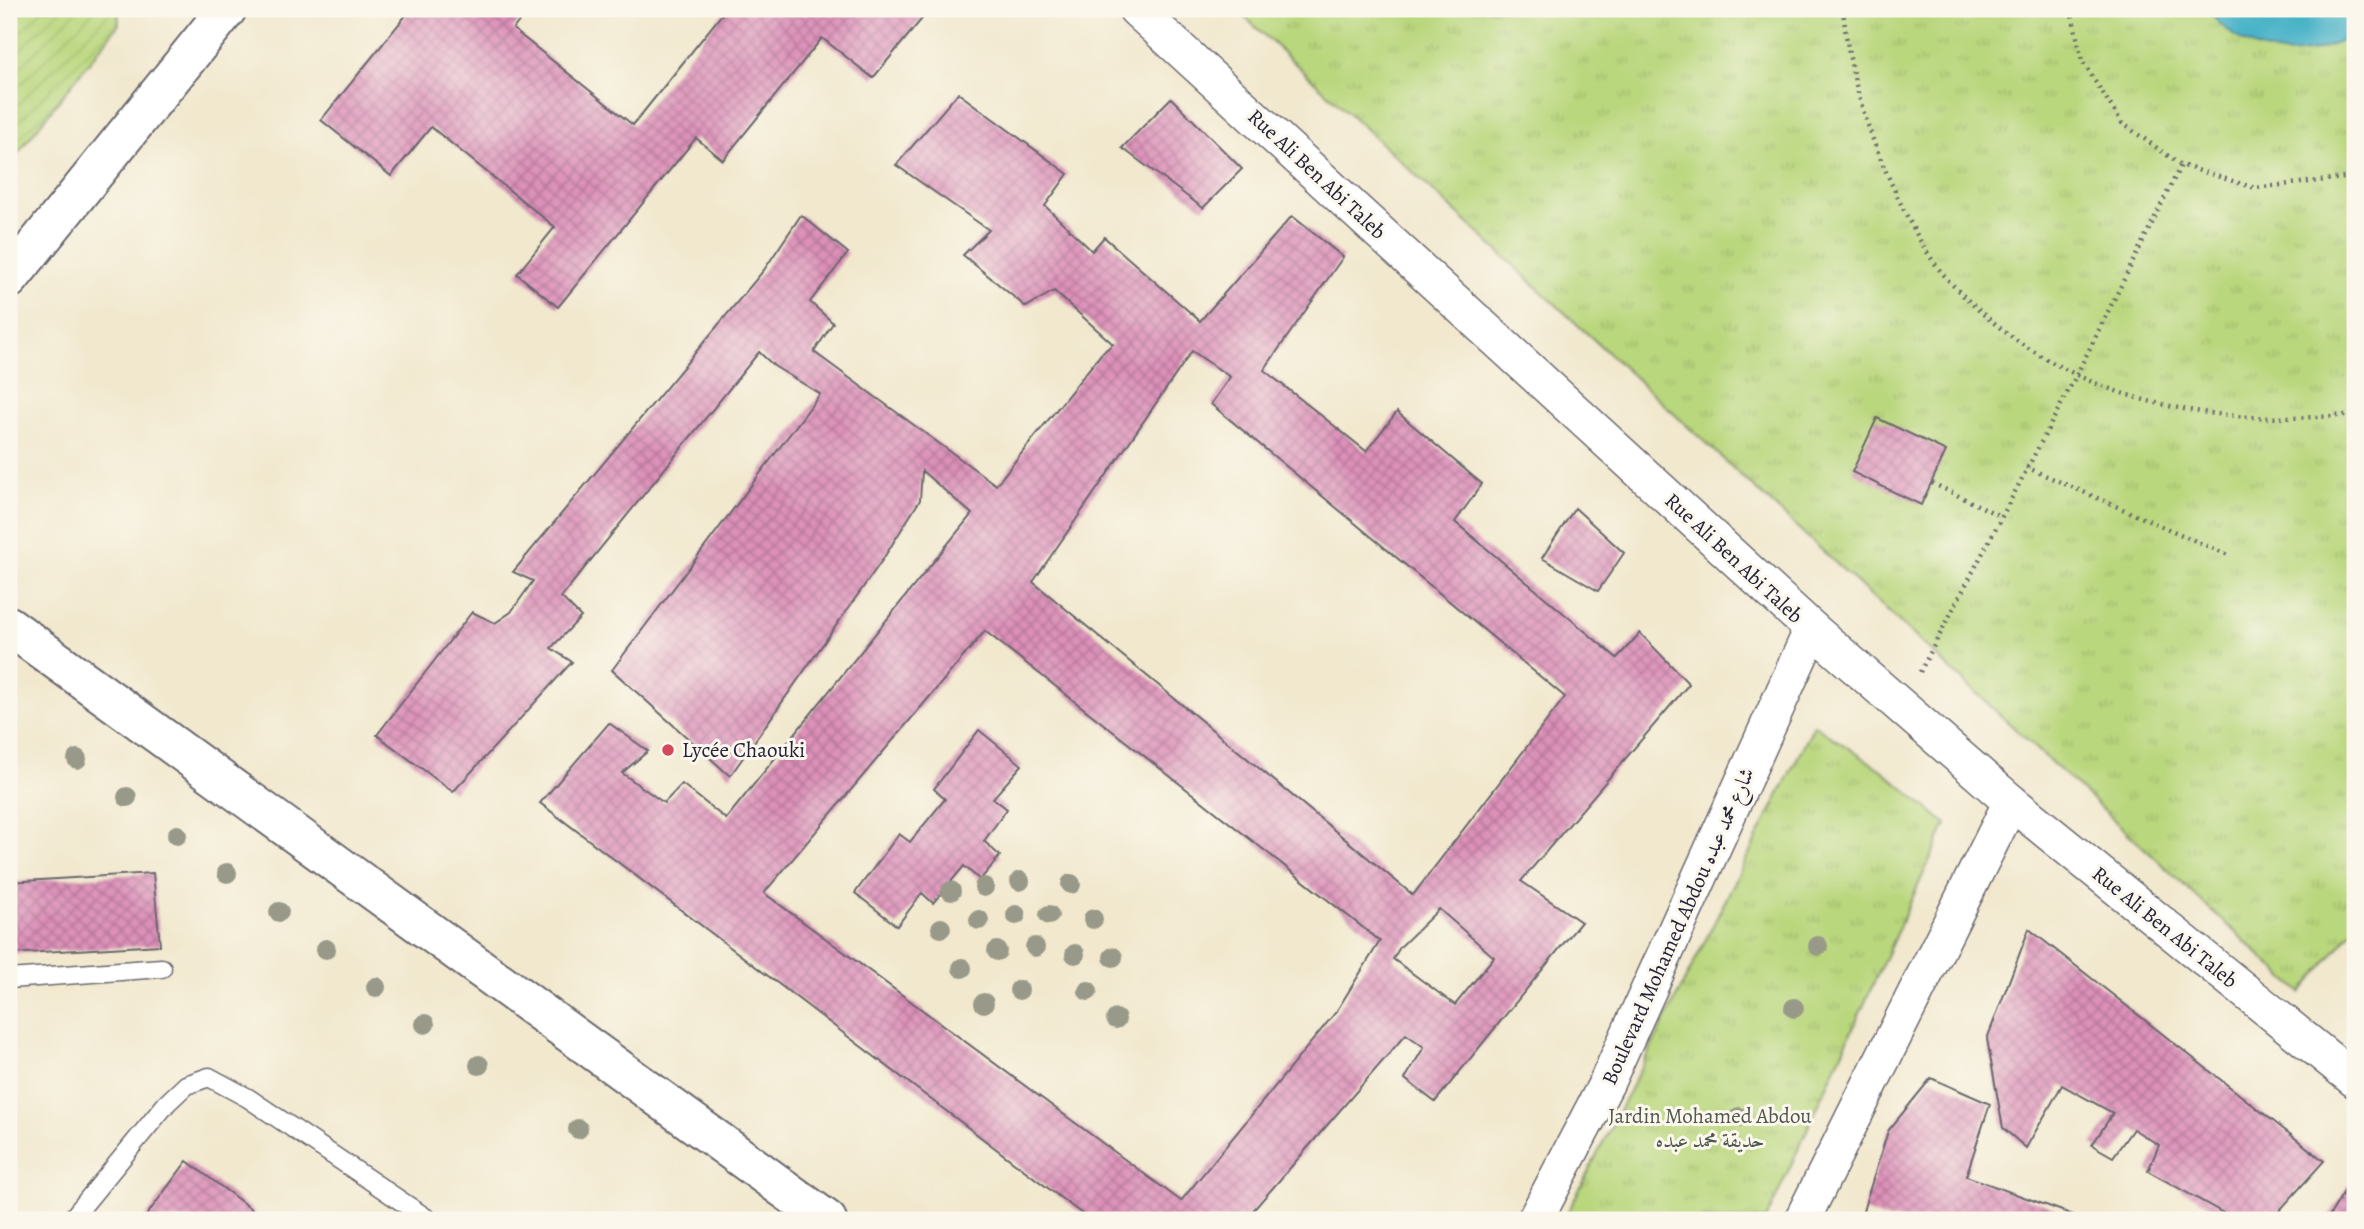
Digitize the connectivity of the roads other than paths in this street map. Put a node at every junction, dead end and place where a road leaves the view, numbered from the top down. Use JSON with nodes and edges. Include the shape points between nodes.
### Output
{"nodes":[{"id":1,"x":1136,"y":9,"type":"edge"},
{"id":2,"x":214,"y":13,"type":"edge"},
{"id":3,"x":9,"y":279,"type":"edge"},
{"id":4,"x":9,"y":626,"type":"edge"},
{"id":5,"x":1812,"y":629,"type":"junction"},
{"id":6,"x":2011,"y":802,"type":"junction"},
{"id":7,"x":162,"y":968,"type":"dead end"},
{"id":8,"x":9,"y":979,"type":"edge"},
{"id":9,"x":2355,"y":1080,"type":"edge"},
{"id":10,"x":815,"y":1217,"type":"edge"},
{"id":11,"x":1808,"y":1218,"type":"edge"},
{"id":12,"x":71,"y":1220,"type":"edge"},
{"id":13,"x":429,"y":1220,"type":"edge"},
{"id":14,"x":1535,"y":1220,"type":"edge"}],
"edges":[{"from":1,"to":5,"type":"street","name":"Rue Ali Ben Abi Taleb"},
{"from":2,"to":3,"type":"main road"},
{"from":4,"to":10,"type":"main road"},
{"from":5,"to":6,"type":"street","name":"Rue Ali Ben Abi Taleb"},
{"from":5,"to":14,"type":"street","name":"Boulevard Mohamed Abdou شارع محمد عبده","via":[[1606,1084]]},
{"from":6,"to":9,"type":"street","name":"Rue Ali Ben Abi Taleb"},
{"from":6,"to":11,"type":"street"},
{"from":7,"to":8,"type":"lane"},
{"from":12,"to":13,"type":"lane","via":[[167,1103],[186,1085],[209,1077],[248,1098]]}]}
